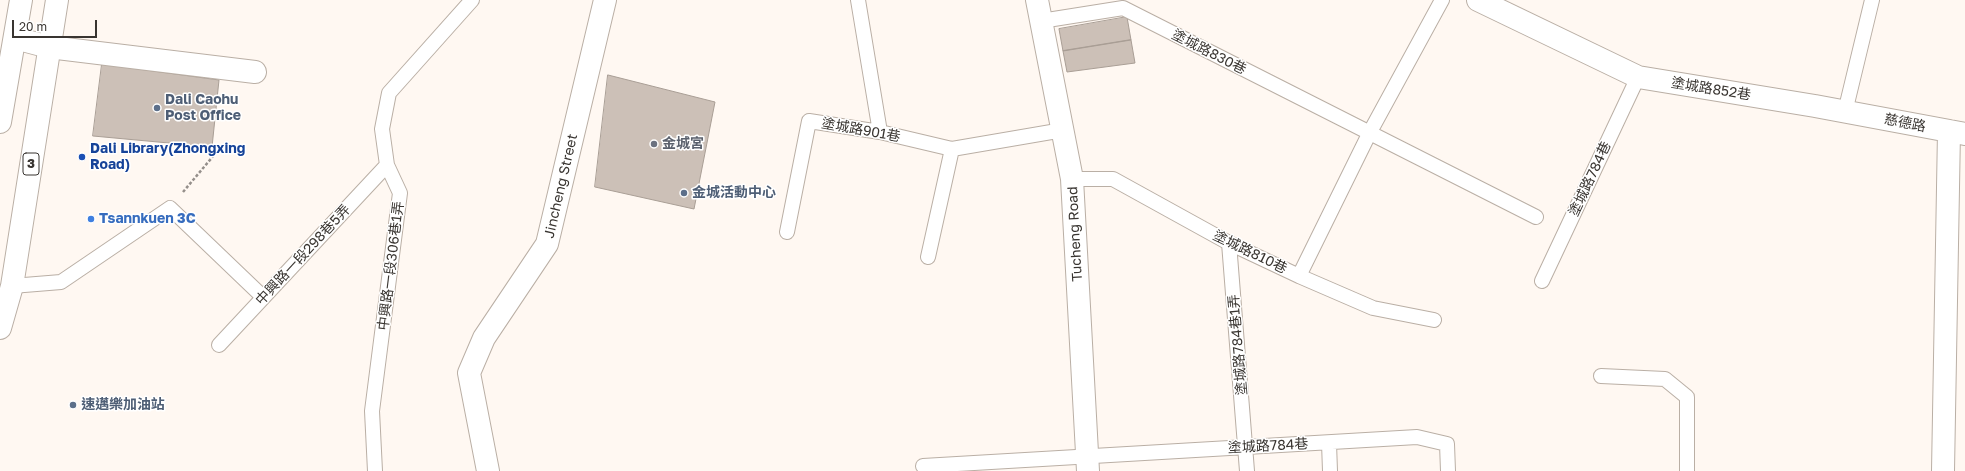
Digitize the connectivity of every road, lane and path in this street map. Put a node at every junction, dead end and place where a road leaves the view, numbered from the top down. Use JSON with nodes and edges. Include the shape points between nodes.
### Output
{"nodes":[{"id":1,"x":21,"y":0,"type":"edge"},
{"id":2,"x":58,"y":0,"type":"edge"},
{"id":3,"x":472,"y":0,"type":"edge"},
{"id":4,"x":605,"y":0,"type":"edge"},
{"id":5,"x":858,"y":0,"type":"edge"},
{"id":6,"x":1037,"y":0,"type":"edge"},
{"id":7,"x":1442,"y":0,"type":"edge"},
{"id":8,"x":1478,"y":0,"type":"edge"},
{"id":9,"x":1872,"y":0,"type":"edge"},
{"id":10,"x":1041,"y":21,"type":"junction"},
{"id":11,"x":15,"y":38,"type":"junction"},
{"id":12,"x":49,"y":47,"type":"junction"},
{"id":13,"x":255,"y":72,"type":"dead end"},
{"id":14,"x":1638,"y":77,"type":"junction"},
{"id":15,"x":1845,"y":112,"type":"junction"},
{"id":16,"x":0,"y":122,"type":"edge"},
{"id":17,"x":1063,"y":130,"type":"junction"},
{"id":18,"x":880,"y":132,"type":"junction"},
{"id":19,"x":1370,"y":132,"type":"junction"},
{"id":20,"x":1957,"y":133,"type":"edge"},
{"id":21,"x":220,"y":148,"type":"dead end"},
{"id":22,"x":952,"y":149,"type":"junction"},
{"id":23,"x":387,"y":165,"type":"junction"},
{"id":24,"x":1072,"y":179,"type":"junction"},
{"id":25,"x":170,"y":208,"type":"junction"},
{"id":26,"x":1536,"y":217,"type":"dead end"},
{"id":27,"x":787,"y":232,"type":"dead end"},
{"id":28,"x":1229,"y":243,"type":"junction"},
{"id":29,"x":928,"y":257,"type":"dead end"},
{"id":30,"x":1299,"y":276,"type":"junction"},
{"id":31,"x":1542,"y":281,"type":"dead end"},
{"id":32,"x":12,"y":286,"type":"junction"},
{"id":33,"x":263,"y":297,"type":"junction"},
{"id":34,"x":1434,"y":320,"type":"dead end"},
{"id":35,"x":0,"y":328,"type":"edge"},
{"id":36,"x":219,"y":345,"type":"dead end"},
{"id":37,"x":1601,"y":376,"type":"dead end"},
{"id":38,"x":1330,"y":443,"type":"junction"},
{"id":39,"x":1247,"y":447,"type":"junction"},
{"id":40,"x":1088,"y":464,"type":"edge"},
{"id":41,"x":923,"y":466,"type":"dead end"},
{"id":42,"x":375,"y":471,"type":"edge"},
{"id":43,"x":488,"y":471,"type":"edge"},
{"id":44,"x":1248,"y":471,"type":"edge"},
{"id":45,"x":1330,"y":471,"type":"edge"},
{"id":46,"x":1448,"y":471,"type":"edge"},
{"id":47,"x":1687,"y":471,"type":"edge"},
{"id":48,"x":1943,"y":471,"type":"edge"}],
"edges":[{"from":1,"to":11,"type":"street"},
{"from":2,"to":12,"type":"street","number":"3"},
{"from":3,"to":23,"type":"lane","name":"中興路一段306巷1弄","via":[[388,93],[382,129]]},
{"from":4,"to":43,"type":"street","name":"Jincheng Street","via":[[547,244],[484,338],[469,374]]},
{"from":5,"to":18,"type":"lane"},
{"from":6,"to":10,"type":"street","name":"Tucheng Road"},
{"from":7,"to":19,"type":"lane"},
{"from":8,"to":14,"type":"street","name":"塗城路852巷"},
{"from":9,"to":15,"type":"lane"},
{"from":10,"to":17,"type":"street","name":"Tucheng Road"},
{"from":10,"to":19,"type":"lane","name":"塗城路830巷","via":[[1123,8]]},
{"from":11,"to":12,"type":"street"},
{"from":11,"to":16,"type":"street"},
{"from":12,"to":13,"type":"street"},
{"from":12,"to":32,"type":"street","number":"3"},
{"from":14,"to":15,"type":"street","name":"塗城路852巷"},
{"from":14,"to":31,"type":"lane","name":"塗城路784巷"},
{"from":15,"to":20,"type":"street","name":"慈德路"},
{"from":17,"to":22,"type":"lane","name":"塗城路901巷"},
{"from":17,"to":24,"type":"street","name":"Tucheng Road"},
{"from":18,"to":22,"type":"lane","name":"塗城路901巷"},
{"from":18,"to":27,"type":"lane","name":"塗城路901巷","via":[[809,121]]},
{"from":19,"to":26,"type":"lane","name":"塗城路830巷"},
{"from":19,"to":30,"type":"lane"},
{"from":20,"to":48,"type":"street"},
{"from":21,"to":25,"type":"path"},
{"from":22,"to":29,"type":"lane"},
{"from":23,"to":33,"type":"lane","name":"中興路一段298巷5弄"},
{"from":23,"to":42,"type":"lane","name":"中興路一段306巷1弄","via":[[400,193],[372,411]]},
{"from":24,"to":28,"type":"lane","name":"塗城路810巷","via":[[1113,179]]},
{"from":24,"to":40,"type":"street","name":"Tucheng Road"},
{"from":25,"to":32,"type":"lane","via":[[61,282]]},
{"from":25,"to":33,"type":"lane"},
{"from":28,"to":30,"type":"lane","name":"塗城路810巷"},
{"from":28,"to":39,"type":"lane","name":"塗城路784巷1弄"},
{"from":30,"to":34,"type":"lane","name":"塗城路810巷","via":[[1373,308]]},
{"from":32,"to":35,"type":"street","number":"3"},
{"from":33,"to":36,"type":"lane","name":"中興路一段298巷5弄"},
{"from":37,"to":47,"type":"lane","via":[[1665,379],[1687,397]]},
{"from":38,"to":39,"type":"lane","name":"塗城路784巷"},
{"from":38,"to":45,"type":"lane"},
{"from":38,"to":46,"type":"lane","name":"塗城路784巷","via":[[1417,437],[1447,444]]},
{"from":39,"to":40,"type":"lane","name":"塗城路784巷"},
{"from":39,"to":44,"type":"lane","name":"塗城路784巷1弄"},
{"from":40,"to":41,"type":"lane","name":"塗城路784巷"}]}
